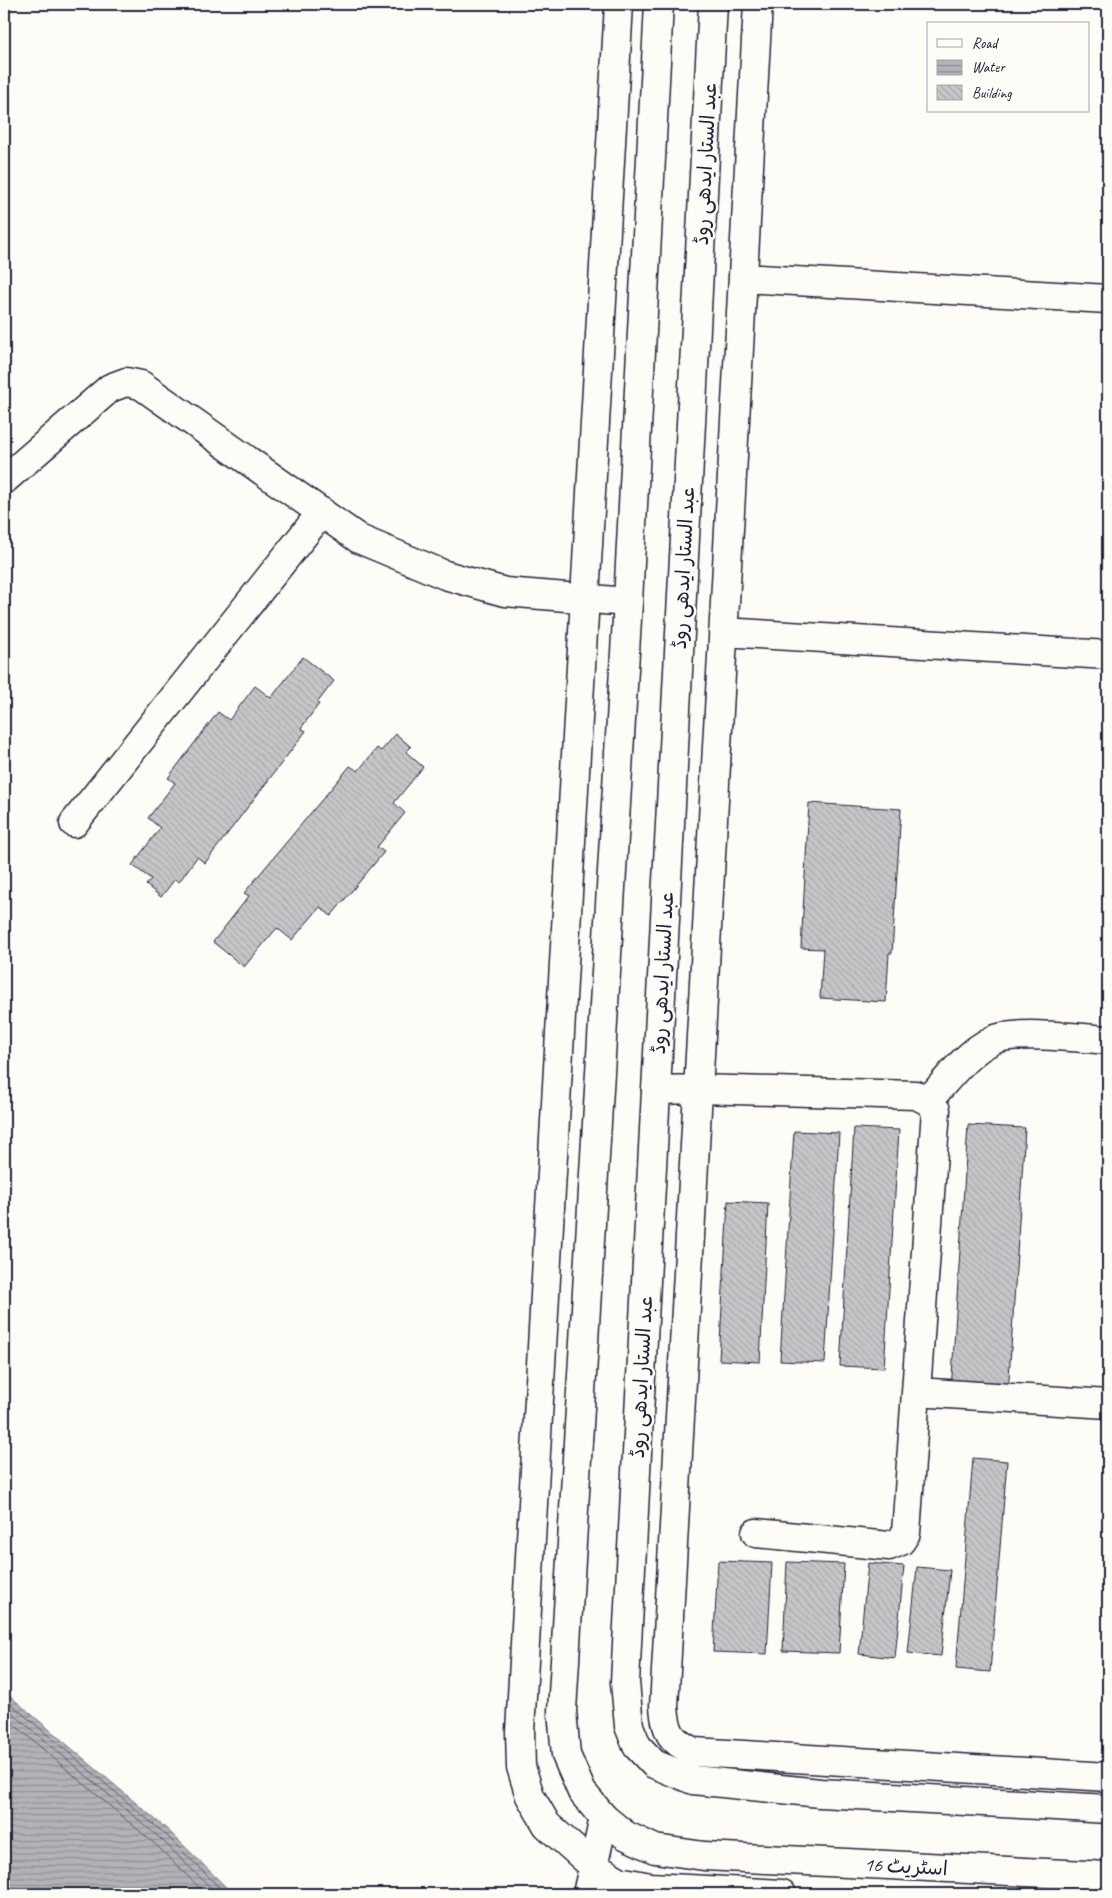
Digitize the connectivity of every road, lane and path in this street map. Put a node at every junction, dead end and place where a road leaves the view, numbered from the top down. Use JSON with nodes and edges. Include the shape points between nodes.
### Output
{"nodes":[{"id":1,"x":619,"y":4,"type":"edge"},
{"id":2,"x":659,"y":4,"type":"edge"},
{"id":3,"x":713,"y":4,"type":"edge"},
{"id":4,"x":758,"y":4,"type":"edge"},
{"id":5,"x":743,"y":278,"type":"junction"},
{"id":6,"x":1108,"y":299,"type":"edge"},
{"id":7,"x":4,"y":480,"type":"edge"},
{"id":8,"x":322,"y":512,"type":"junction"},
{"id":9,"x":585,"y":598,"type":"junction"},
{"id":10,"x":628,"y":602,"type":"junction"},
{"id":11,"x":723,"y":632,"type":"junction"},
{"id":12,"x":1108,"y":655,"type":"edge"},
{"id":13,"x":74,"y":823,"type":"dead end"},
{"id":14,"x":1108,"y":1040,"type":"edge"},
{"id":15,"x":698,"y":1089,"type":"junction"},
{"id":16,"x":656,"y":1090,"type":"junction"},
{"id":17,"x":928,"y":1101,"type":"junction"},
{"id":18,"x":916,"y":1392,"type":"junction"},
{"id":19,"x":1108,"y":1404,"type":"edge"},
{"id":20,"x":756,"y":1533,"type":"dead end"},
{"id":21,"x":1108,"y":1777,"type":"edge"},
{"id":22,"x":1108,"y":1809,"type":"edge"},
{"id":23,"x":604,"y":1818,"type":"junction"},
{"id":24,"x":593,"y":1866,"type":"junction"},
{"id":25,"x":1108,"y":1876,"type":"edge"},
{"id":26,"x":587,"y":1894,"type":"edge"},
{"id":27,"x":782,"y":1894,"type":"edge"}],
"edges":[{"from":1,"to":9,"type":"street"},
{"from":2,"to":10,"type":"street"},
{"from":3,"to":16,"type":"street","name":"عبد الستار ایدھی روڈ"},
{"from":4,"to":5,"type":"street"},
{"from":5,"to":6,"type":"street"},
{"from":5,"to":11,"type":"street"},
{"from":7,"to":8,"type":"street","via":[[110,388],[126,382],[141,384]]},
{"from":8,"to":9,"type":"street","via":[[359,539],[444,575],[505,592]]},
{"from":8,"to":13,"type":"street"},
{"from":9,"to":10,"type":"street"},
{"from":9,"to":24,"type":"street","via":[[520,1731],[521,1767],[530,1796],[547,1825]]},
{"from":10,"to":23,"type":"street","via":[[562,1711],[566,1754],[582,1792]]},
{"from":11,"to":12,"type":"street"},
{"from":11,"to":15,"type":"street"},
{"from":14,"to":17,"type":"street","via":[[1016,1035],[994,1039],[972,1054]]},
{"from":15,"to":16,"type":"street"},
{"from":15,"to":17,"type":"street","via":[[916,1095]]},
{"from":15,"to":21,"type":"street","via":[[664,1707],[669,1733],[680,1745],[694,1752]]},
{"from":16,"to":22,"type":"street","name":"عبد الستار ایدھی روڈ","via":[[625,1682],[629,1726],[637,1746],[654,1764],[693,1780],[820,1793]]},
{"from":17,"to":18,"type":"street","via":[[936,1110]]},
{"from":18,"to":19,"type":"street"},
{"from":18,"to":20,"type":"street","via":[[906,1533],[901,1541],[889,1546]]},
{"from":23,"to":24,"type":"street"},
{"from":23,"to":25,"type":"street","name":"اسٹریٹ 16","via":[[625,1835],[654,1849],[704,1856]]},
{"from":24,"to":26,"type":"street"},
{"from":24,"to":27,"type":"street","via":[[618,1881],[650,1887]]}]}
